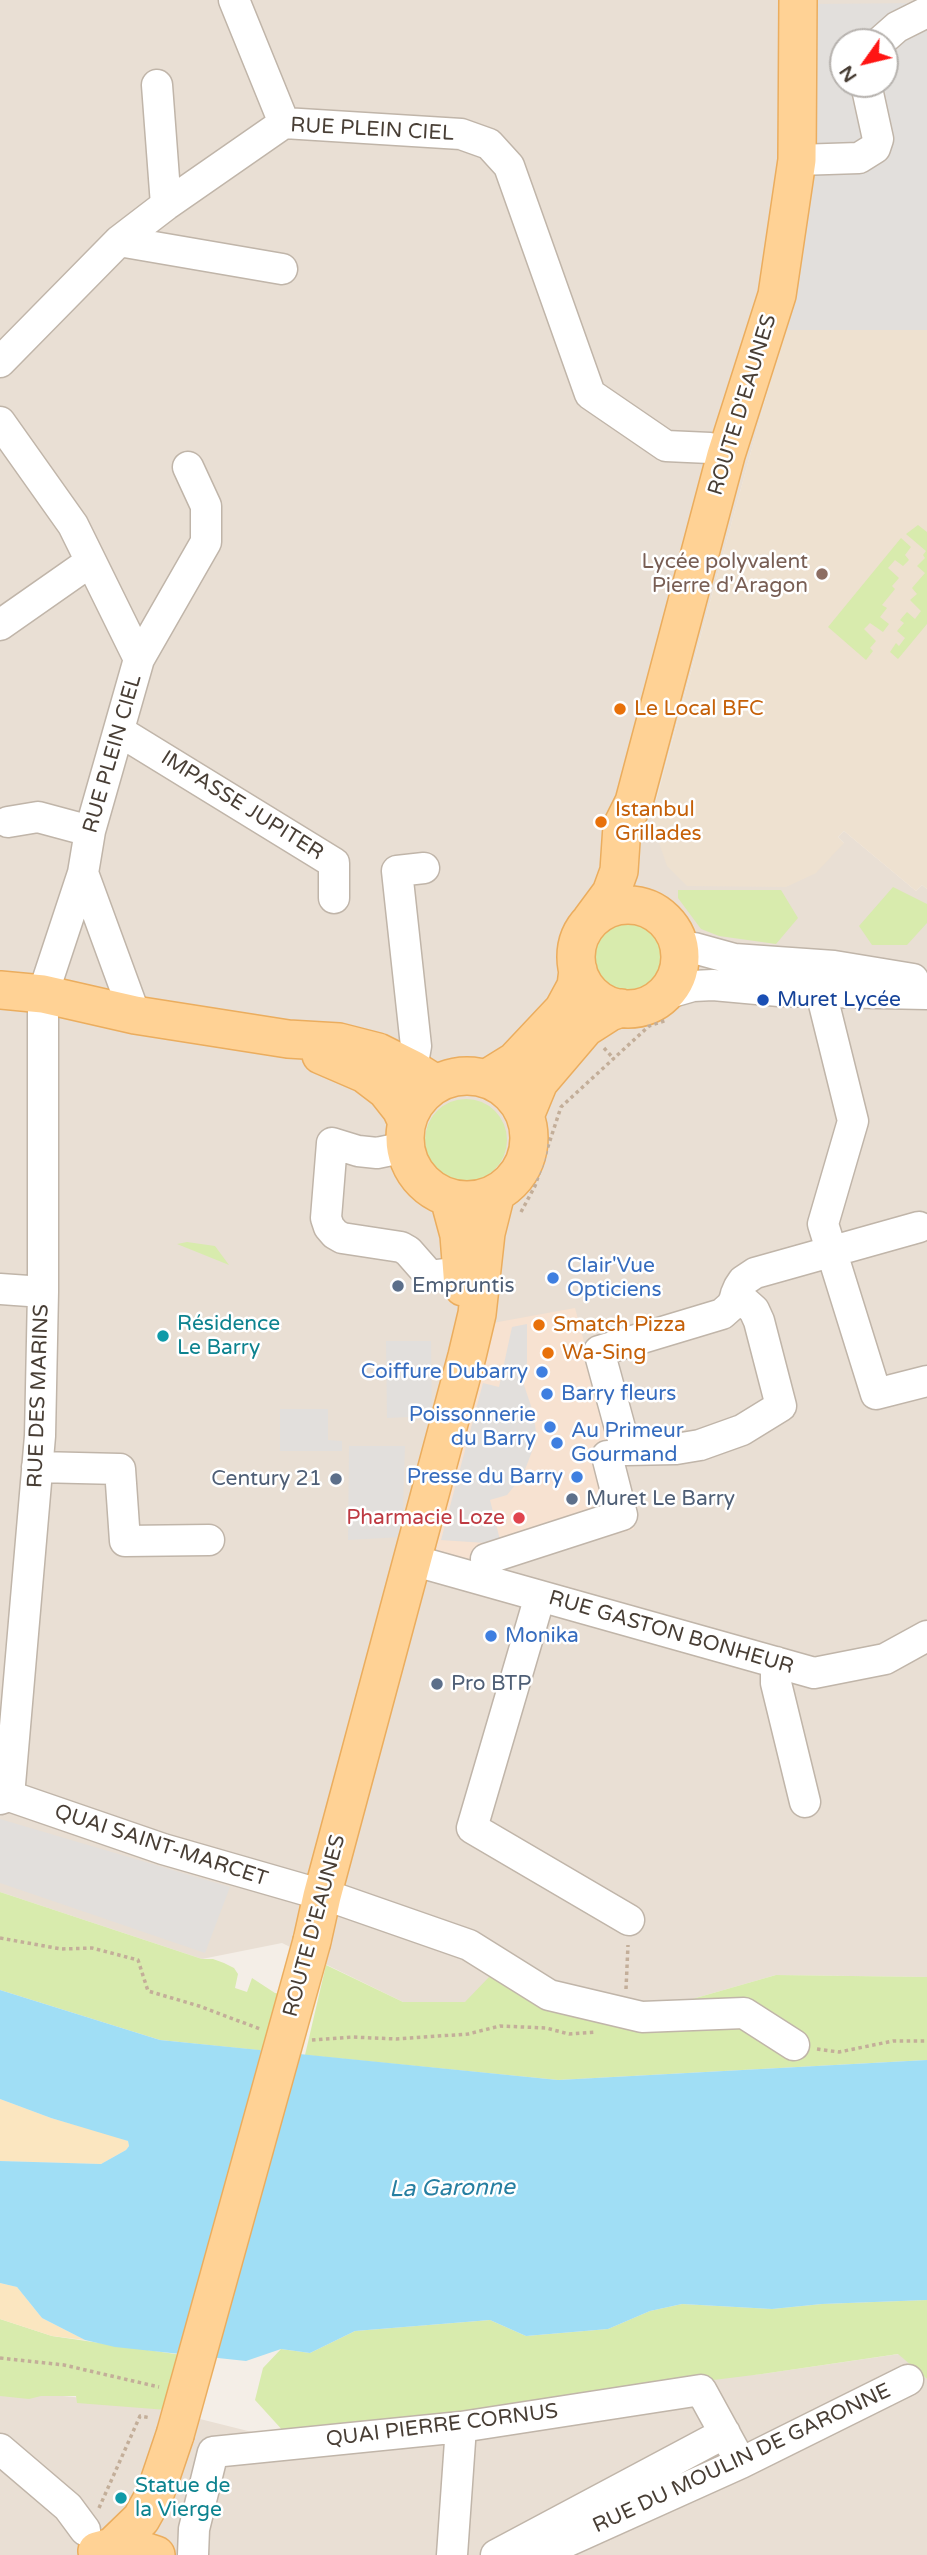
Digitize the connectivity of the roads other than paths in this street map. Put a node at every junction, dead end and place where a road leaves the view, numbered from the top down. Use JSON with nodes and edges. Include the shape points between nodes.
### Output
{"nodes":[{"id":1,"x":234,"y":0,"type":"edge"},
{"id":2,"x":798,"y":0,"type":"edge"},
{"id":3,"x":927,"y":12,"type":"edge"},
{"id":4,"x":896,"y":28,"type":"edge"},
{"id":5,"x":157,"y":85,"type":"dead end"},
{"id":6,"x":869,"y":98,"type":"edge"},
{"id":7,"x":284,"y":123,"type":"junction"},
{"id":8,"x":797,"y":160,"type":"junction"},
{"id":9,"x":166,"y":205,"type":"junction"},
{"id":10,"x":119,"y":241,"type":"junction"},
{"id":11,"x":282,"y":269,"type":"dead end"},
{"id":12,"x":0,"y":362,"type":"edge"},
{"id":13,"x":2,"y":428,"type":"edge"},
{"id":14,"x":726,"y":455,"type":"junction"},
{"id":15,"x":188,"y":467,"type":"dead end"},
{"id":16,"x":90,"y":562,"type":"junction"},
{"id":17,"x":0,"y":625,"type":"edge"},
{"id":18,"x":139,"y":659,"type":"junction"},
{"id":19,"x":119,"y":731,"type":"junction"},
{"id":20,"x":634,"y":802,"type":"junction"},
{"id":21,"x":8,"y":822,"type":"dead end"},
{"id":22,"x":90,"y":831,"type":"junction"},
{"id":23,"x":424,"y":868,"type":"dead end"},
{"id":24,"x":83,"y":873,"type":"junction"},
{"id":25,"x":334,"y":898,"type":"dead end"},
{"id":26,"x":592,"y":920,"type":"junction"},
{"id":27,"x":672,"y":935,"type":"junction"},
{"id":28,"x":578,"y":970,"type":"junction"},
{"id":29,"x":927,"y":981,"type":"edge"},
{"id":30,"x":0,"y":990,"type":"edge"},
{"id":31,"x":821,"y":992,"type":"junction"},
{"id":32,"x":927,"y":994,"type":"edge"},
{"id":33,"x":43,"y":995,"type":"junction"},
{"id":34,"x":670,"y":1005,"type":"junction"},
{"id":35,"x":621,"y":1008,"type":"junction"},
{"id":36,"x":135,"y":1015,"type":"junction"},
{"id":37,"x":288,"y":1039,"type":"junction"},
{"id":38,"x":424,"y":1076,"type":"junction"},
{"id":39,"x":485,"y":1079,"type":"junction"},
{"id":40,"x":524,"y":1116,"type":"junction"},
{"id":41,"x":407,"y":1135,"type":"junction"},
{"id":42,"x":449,"y":1198,"type":"junction"},
{"id":43,"x":507,"y":1205,"type":"junction"},
{"id":44,"x":919,"y":1227,"type":"dead end"},
{"id":45,"x":832,"y":1252,"type":"junction"},
{"id":46,"x":463,"y":1272,"type":"junction"},
{"id":47,"x":0,"y":1289,"type":"edge"},
{"id":48,"x":43,"y":1292,"type":"junction"},
{"id":49,"x":736,"y":1294,"type":"junction"},
{"id":50,"x":467,"y":1356,"type":"junction"},
{"id":51,"x":927,"y":1381,"type":"edge"},
{"id":52,"x":607,"y":1456,"type":"dead end"},
{"id":53,"x":37,"y":1467,"type":"junction"},
{"id":54,"x":209,"y":1540,"type":"dead end"},
{"id":55,"x":486,"y":1559,"type":"dead end"},
{"id":56,"x":412,"y":1560,"type":"junction"},
{"id":57,"x":540,"y":1596,"type":"junction"},
{"id":58,"x":927,"y":1636,"type":"edge"},
{"id":59,"x":776,"y":1662,"type":"junction"},
{"id":60,"x":5,"y":1797,"type":"edge"},
{"id":61,"x":805,"y":1802,"type":"dead end"},
{"id":62,"x":322,"y":1896,"type":"junction"},
{"id":63,"x":629,"y":1920,"type":"road end"},
{"id":64,"x":794,"y":2045,"type":"road end"},
{"id":65,"x":908,"y":2380,"type":"dead end"},
{"id":66,"x":461,"y":2427,"type":"junction"},
{"id":67,"x":725,"y":2433,"type":"junction"},
{"id":68,"x":0,"y":2449,"type":"edge"},
{"id":69,"x":741,"y":2463,"type":"junction"},
{"id":70,"x":155,"y":2494,"type":"junction"},
{"id":71,"x":95,"y":2545,"type":"edge"},
{"id":72,"x":174,"y":2549,"type":"edge"},
{"id":73,"x":452,"y":2555,"type":"edge"},
{"id":74,"x":496,"y":2555,"type":"edge"},
{"id":75,"x":537,"y":2555,"type":"edge"}],
"edges":[{"from":1,"to":7,"type":"street"},
{"from":2,"to":8,"type":"main road","name":"ROUTE D'EAUNES"},
{"from":3,"to":4,"type":"street"},
{"from":5,"to":9,"type":"street"},
{"from":6,"to":8,"type":"street","via":[[878,139],[869,154],[848,160]]},
{"from":7,"to":9,"type":"street","name":"RUE PLEIN CIEL"},
{"from":7,"to":14,"type":"street","name":"RUE PLEIN CIEL","via":[[461,134],[489,144],[509,166],[590,394],[666,446],[710,447]]},
{"from":8,"to":14,"type":"main road","name":"ROUTE D'EAUNES","via":[[777,295]]},
{"from":9,"to":10,"type":"street","name":"RUE PLEIN CIEL"},
{"from":10,"to":11,"type":"street"},
{"from":10,"to":12,"type":"street","name":"RUE PLEIN CIEL"},
{"from":13,"to":16,"type":"street","name":"RUE PLEIN CIEL","via":[[73,525]]},
{"from":14,"to":20,"type":"main road","name":"ROUTE D'EAUNES"},
{"from":15,"to":18,"type":"street","via":[[206,506],[206,542]]},
{"from":16,"to":17,"type":"street"},
{"from":16,"to":18,"type":"street","name":"RUE PLEIN CIEL"},
{"from":18,"to":19,"type":"street","name":"RUE PLEIN CIEL"},
{"from":19,"to":22,"type":"street","name":"RUE PLEIN CIEL"},
{"from":19,"to":25,"type":"street","name":"IMPASSE JUPITER","via":[[334,863]]},
{"from":20,"to":26,"type":"main road","name":"ROUTE D'EAUNES","via":[[622,826],[619,871],[611,893]]},
{"from":20,"to":27,"type":"main road","name":"ROUTE D'EAUNES","via":[[641,869]]},
{"from":21,"to":22,"type":"street","via":[[38,817]]},
{"from":22,"to":24,"type":"street","name":"RUE PLEIN CIEL"},
{"from":23,"to":38,"type":"street","via":[[397,871],[416,1045]]},
{"from":24,"to":33,"type":"street","name":"RUE PLEIN CIEL"},
{"from":24,"to":36,"type":"street","name":"RUE PLEIN CIEL"},
{"from":26,"to":27,"type":"main road","via":[[602,912],[628,905],[642,907]]},
{"from":26,"to":28,"type":"main road","via":[[578,943]]},
{"from":27,"to":29,"type":"street","via":[[694,948],[734,960],[834,966]]},
{"from":27,"to":34,"type":"main road","via":[[677,973]]},
{"from":28,"to":35,"type":"main road","via":[[591,994]]},
{"from":28,"to":39,"type":"main road","via":[[576,986],[563,1010],[515,1061]]},
{"from":30,"to":33,"type":"main road"},
{"from":31,"to":32,"type":"street"},
{"from":31,"to":34,"type":"street","via":[[694,986]]},
{"from":31,"to":45,"type":"street","via":[[853,1121],[823,1224]]},
{"from":33,"to":36,"type":"main road"},
{"from":33,"to":48,"type":"street","name":"RUE DES MARINS"},
{"from":34,"to":35,"type":"main road","via":[[654,1002]]},
{"from":35,"to":40,"type":"main road","via":[[584,1028],[539,1082]]},
{"from":36,"to":37,"type":"main road"},
{"from":37,"to":38,"type":"main road","via":[[340,1042],[378,1052]]},
{"from":37,"to":41,"type":"main road","via":[[365,1074],[386,1090],[401,1109]]},
{"from":38,"to":39,"type":"main road"},
{"from":38,"to":41,"type":"main road"},
{"from":39,"to":40,"type":"main road","via":[[507,1091]]},
{"from":40,"to":43,"type":"main road","via":[[525,1160]]},
{"from":41,"to":42,"type":"main road","via":[[410,1161],[417,1174]]},
{"from":41,"to":46,"type":"street","via":[[377,1153],[332,1143],[329,1227],[342,1238],[401,1247],[430,1276]]},
{"from":42,"to":43,"type":"main road"},
{"from":42,"to":46,"type":"main road","name":"ROUTE D'EAUNES","via":[[460,1235]]},
{"from":43,"to":50,"type":"main road","name":"ROUTE D'EAUNES","via":[[486,1233]]},
{"from":44,"to":45,"type":"street"},
{"from":45,"to":49,"type":"street","via":[[755,1273],[743,1281]]},
{"from":45,"to":51,"type":"street","via":[[876,1394]]},
{"from":46,"to":50,"type":"main road","name":"ROUTE D'EAUNES"},
{"from":47,"to":48,"type":"street"},
{"from":48,"to":53,"type":"street","name":"RUE DES MARINS"},
{"from":49,"to":49,"type":"street","via":[[722,1314],[599,1351],[626,1450],[700,1445],[742,1430],[781,1406],[759,1321]]},
{"from":50,"to":56,"type":"main road","name":"ROUTE D'EAUNES"},
{"from":52,"to":55,"type":"street","via":[[622,1515]]},
{"from":53,"to":54,"type":"street","via":[[120,1469],[125,1541]]},
{"from":53,"to":60,"type":"street","name":"RUE DES MARINS"},
{"from":56,"to":57,"type":"street","name":"RUE GASTON BONHEUR"},
{"from":56,"to":62,"type":"main road","name":"ROUTE D'EAUNES"},
{"from":57,"to":59,"type":"street","name":"RUE GASTON BONHEUR"},
{"from":57,"to":63,"type":"street","via":[[472,1828]]},
{"from":58,"to":59,"type":"street","name":"RUE GASTON BONHEUR","via":[[885,1659],[814,1673]]},
{"from":59,"to":61,"type":"street","via":[[776,1683]]},
{"from":60,"to":62,"type":"street","name":"QUAI SAINT-MARCET"},
{"from":62,"to":64,"type":"street","name":"QUAI SAINT-MARCET","via":[[469,1945],[549,1995],[616,2022],[744,2013]]},
{"from":62,"to":70,"type":"main road","name":"ROUTE D'EAUNES","bridge":true,"via":[[163,2426]]},
{"from":65,"to":69,"type":"street","name":"RUE DU MOULIN DE GARONNE"},
{"from":66,"to":67,"type":"street","name":"QUAI PIERRE CORNUS","via":[[701,2390]]},
{"from":66,"to":72,"type":"street","name":"QUAI PIERRE CORNUS","via":[[213,2452]]},
{"from":66,"to":73,"type":"street"},
{"from":67,"to":69,"type":"street"},
{"from":67,"to":74,"type":"street"},
{"from":68,"to":71,"type":"street","via":[[68,2507]]},
{"from":69,"to":75,"type":"street","name":"RUE DU MOULIN DE GARONNE"},
{"from":70,"to":71,"type":"main road","name":"ROUTE D'EAUNES","via":[[141,2519]]},
{"from":70,"to":72,"type":"main road","name":"ROUTE D'EAUNES"},
{"from":71,"to":72,"type":"main road"}]}
